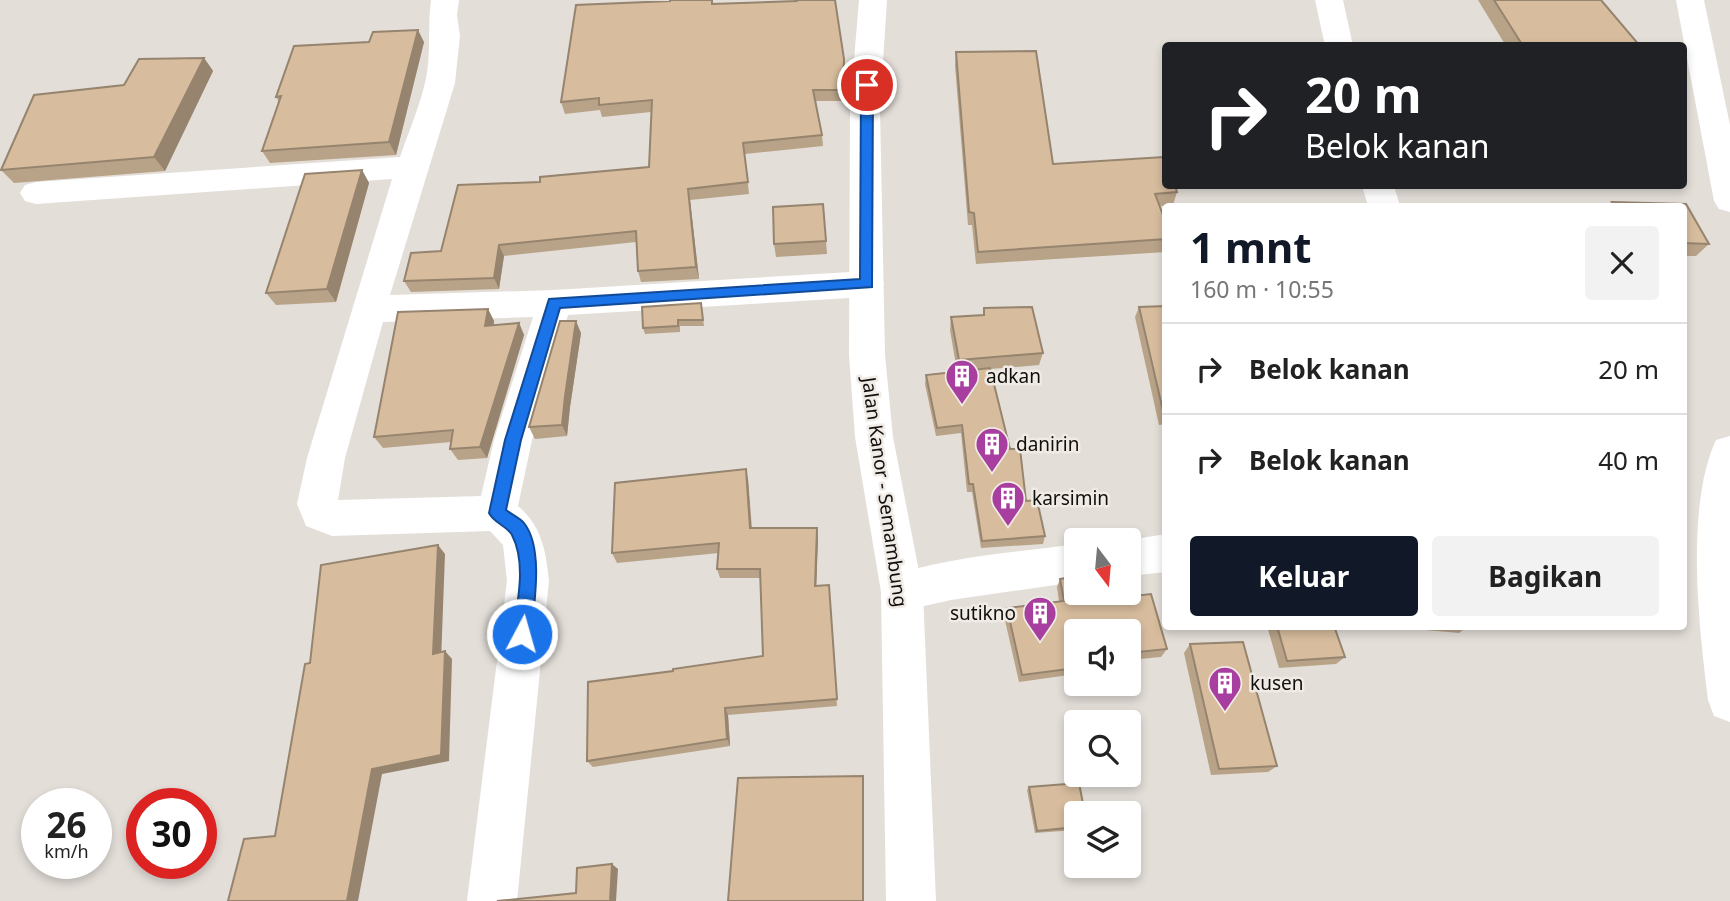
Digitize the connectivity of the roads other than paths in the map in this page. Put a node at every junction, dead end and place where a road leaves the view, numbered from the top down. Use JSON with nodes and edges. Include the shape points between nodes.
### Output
{"nodes":[{"id":1,"x":445,"y":0,"type":"edge"},
{"id":2,"x":873,"y":0,"type":"edge"},
{"id":3,"x":1329,"y":0,"type":"edge"},
{"id":4,"x":1690,"y":0,"type":"edge"},
{"id":5,"x":1338,"y":42,"type":"edge"},
{"id":6,"x":412,"y":167,"type":"junction"},
{"id":7,"x":36,"y":193,"type":"dead end"},
{"id":8,"x":1730,"y":201,"type":"edge"},
{"id":9,"x":867,"y":284,"type":"junction"},
{"id":10,"x":554,"y":303,"type":"junction"},
{"id":11,"x":369,"y":309,"type":"junction"},
{"id":12,"x":1730,"y":452,"type":"edge"},
{"id":13,"x":497,"y":513,"type":"junction"},
{"id":14,"x":1700,"y":522,"type":"edge"},
{"id":15,"x":1162,"y":553,"type":"edge"},
{"id":16,"x":1141,"y":556,"type":"edge"},
{"id":17,"x":1064,"y":564,"type":"edge"},
{"id":18,"x":902,"y":592,"type":"junction"},
{"id":19,"x":1730,"y":700,"type":"edge"},
{"id":20,"x":492,"y":901,"type":"edge"},
{"id":21,"x":911,"y":901,"type":"edge"}],
"edges":[{"from":1,"to":6,"type":"street","via":[[440,83]]},
{"from":2,"to":9,"type":"street","name":"Jalan Kanor - Semambung","via":[[865,108]]},
{"from":3,"to":5,"type":"street"},
{"from":4,"to":8,"type":"street"},
{"from":6,"to":7,"type":"street"},
{"from":6,"to":11,"type":"street"},
{"from":9,"to":10,"type":"street"},
{"from":9,"to":18,"type":"street","name":"Jalan Kanor - Semambung","via":[[874,437]]},
{"from":10,"to":11,"type":"street"},
{"from":10,"to":13,"type":"street","via":[[513,440]]},
{"from":11,"to":13,"type":"street","via":[[326,457],[317,504],[320,513],[332,518]]},
{"from":12,"to":14,"type":"street"},
{"from":13,"to":20,"type":"street","via":[[518,528],[528,581]]},
{"from":14,"to":19,"type":"street"},
{"from":15,"to":16,"type":"street"},
{"from":17,"to":18,"type":"street","via":[[951,580]]},
{"from":18,"to":21,"type":"street","name":"Jalan Kanor - Semambung"}]}
